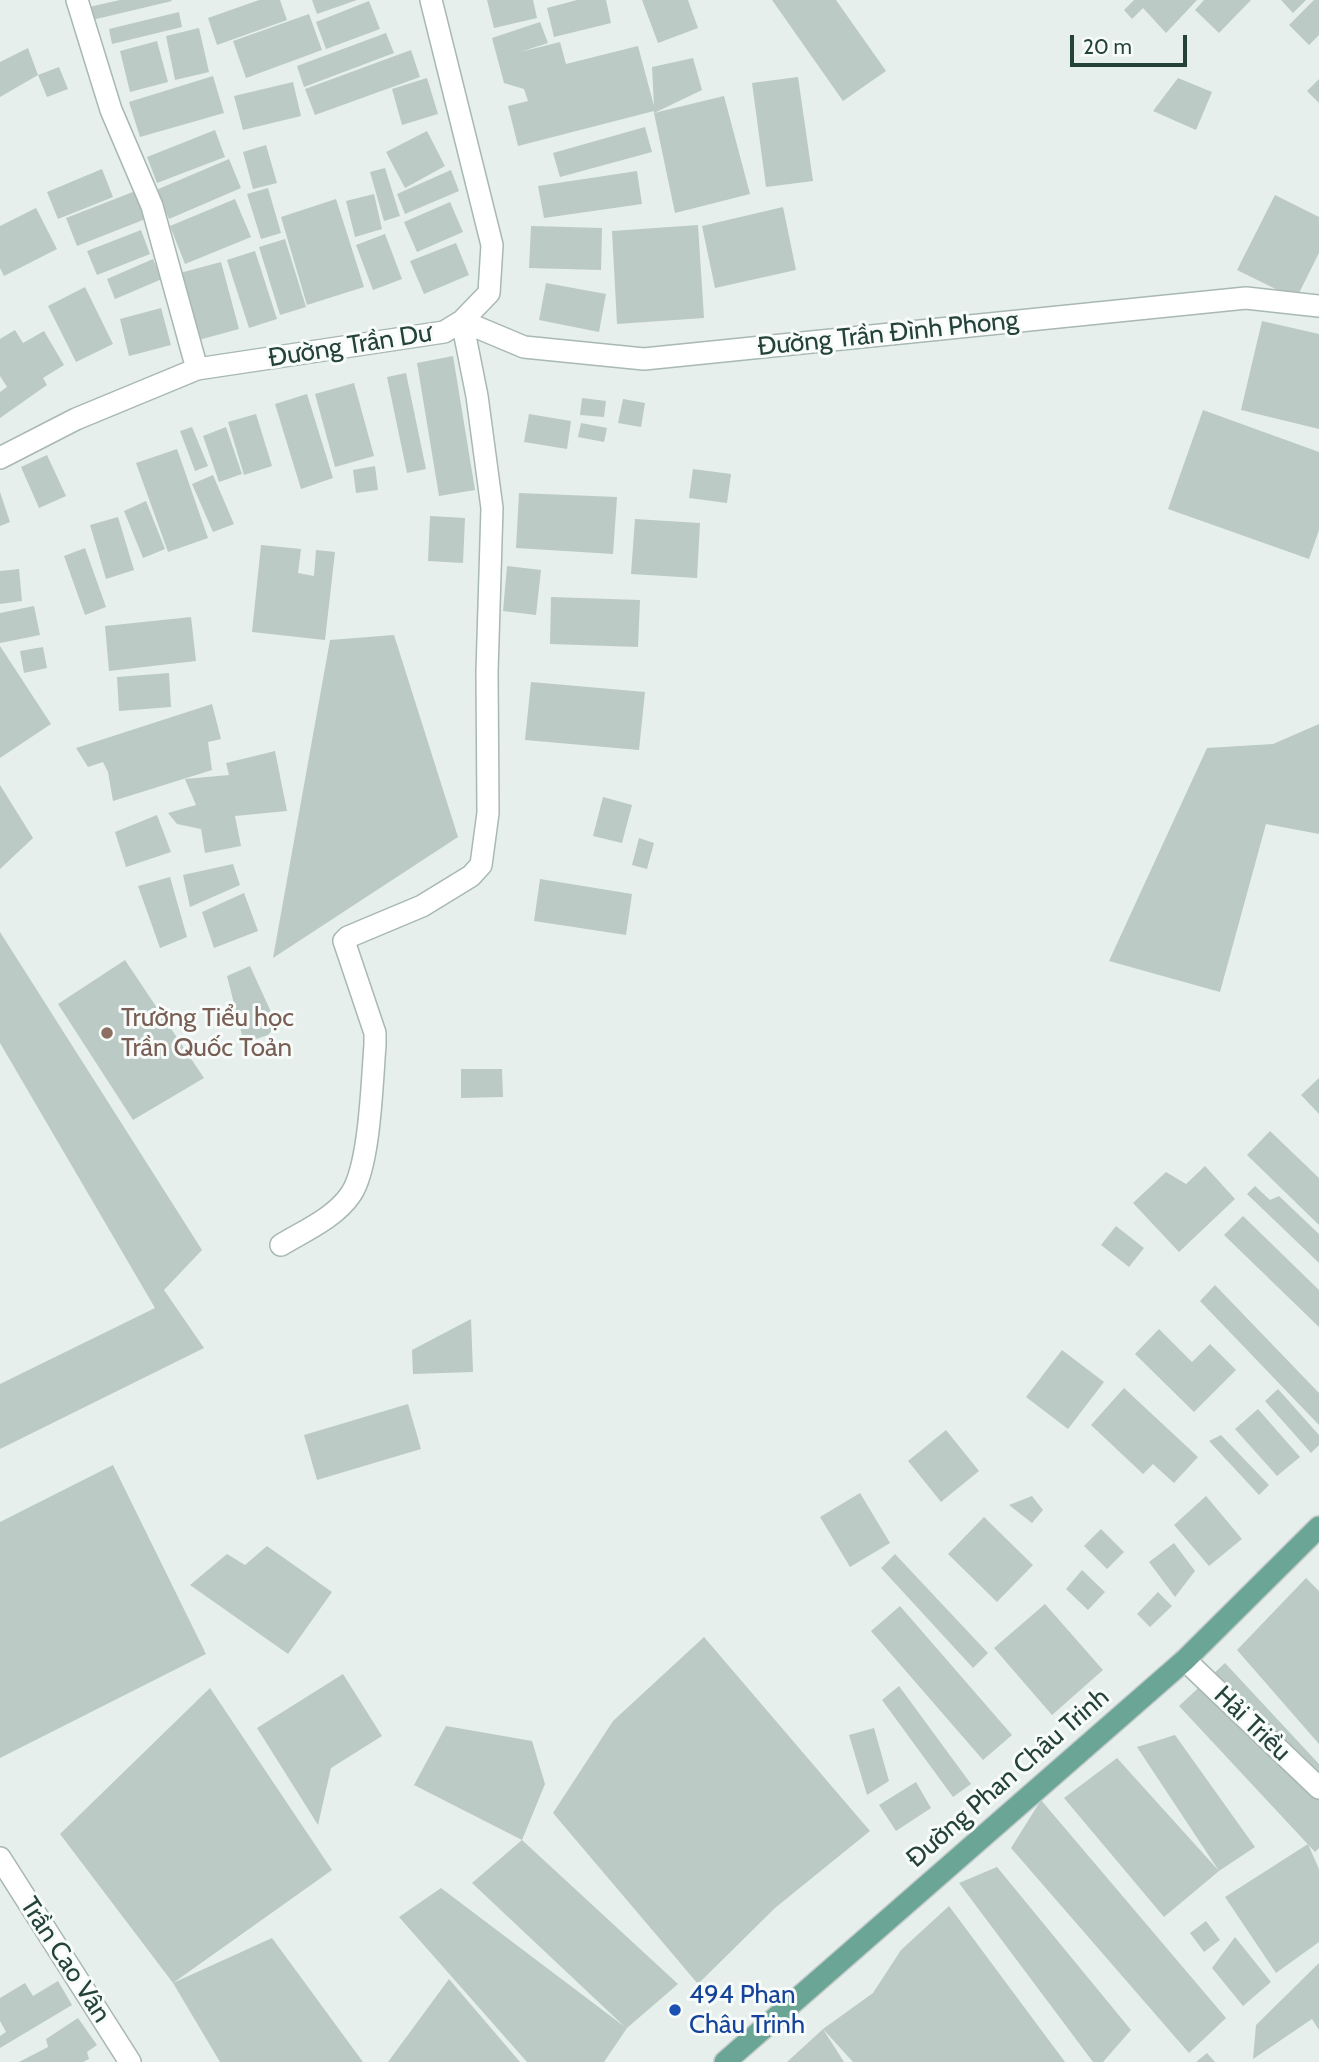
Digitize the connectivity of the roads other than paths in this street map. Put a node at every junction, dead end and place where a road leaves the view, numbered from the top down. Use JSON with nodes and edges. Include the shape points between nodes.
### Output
{"nodes":[{"id":1,"x":78,"y":0,"type":"edge"},
{"id":2,"x":431,"y":0,"type":"edge"},
{"id":3,"x":1319,"y":306,"type":"edge"},
{"id":4,"x":462,"y":321,"type":"junction"},
{"id":5,"x":197,"y":369,"type":"junction"},
{"id":6,"x":0,"y":458,"type":"edge"},
{"id":7,"x":281,"y":1245,"type":"dead end"},
{"id":8,"x":1319,"y":1527,"type":"edge"},
{"id":9,"x":1185,"y":1660,"type":"junction"},
{"id":10,"x":1319,"y":1788,"type":"edge"},
{"id":11,"x":0,"y":1858,"type":"edge"},
{"id":12,"x":130,"y":2062,"type":"edge"},
{"id":13,"x":725,"y":2062,"type":"edge"}],
"edges":[{"from":1,"to":5,"type":"street","via":[[111,110],[152,206]]},
{"from":2,"to":4,"type":"street","name":"Đường Trần Dư","via":[[492,245],[489,293]]},
{"from":3,"to":4,"type":"street","name":"Đường Trần Đình Phong","via":[[1246,298],[645,359],[524,347]]},
{"from":4,"to":5,"type":"street","name":"Đường Trần Dư","via":[[444,332]]},
{"from":4,"to":7,"type":"street","via":[[492,508],[488,813],[481,865],[422,906],[344,941],[375,1033],[365,1158],[351,1195],[329,1216]]},
{"from":5,"to":6,"type":"street","name":"Đường Trần Dư","via":[[76,419]]},
{"from":8,"to":9,"type":"main road","name":"Đường Phan Châu Trinh"},
{"from":9,"to":10,"type":"street","name":"Hải Triều"},
{"from":9,"to":13,"type":"main road","name":"Đường Phan Châu Trinh"},
{"from":11,"to":12,"type":"street","name":"Trần Cao Vân"}]}
